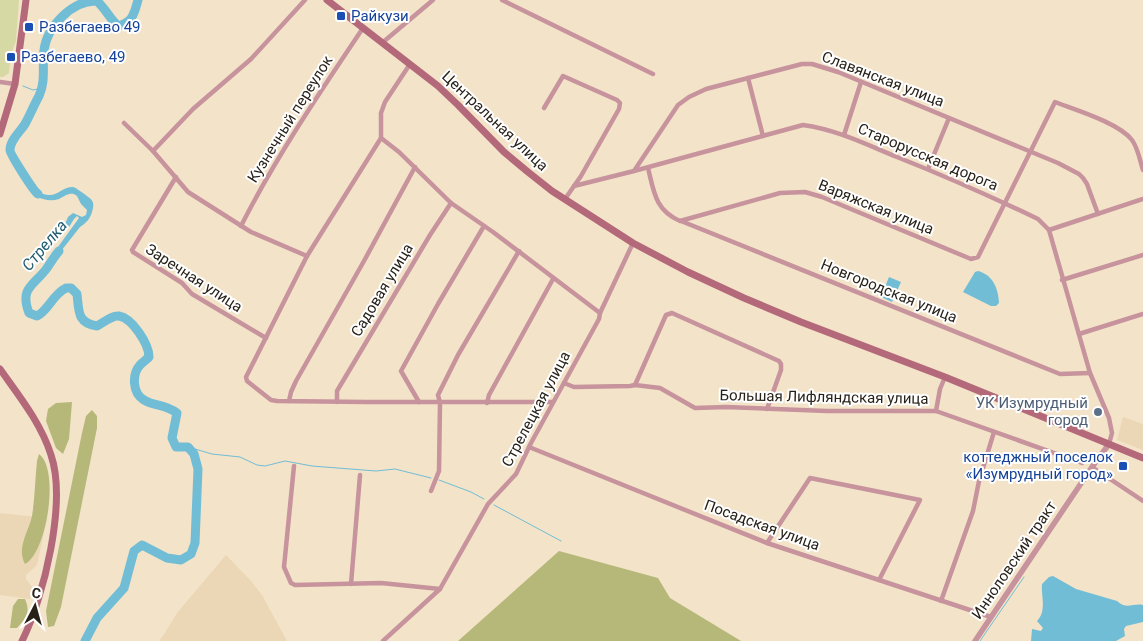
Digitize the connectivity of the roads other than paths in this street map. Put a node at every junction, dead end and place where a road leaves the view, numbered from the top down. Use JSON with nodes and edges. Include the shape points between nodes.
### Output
{"nodes":[{"id":1,"x":26,"y":0,"type":"edge"},
{"id":2,"x":305,"y":0,"type":"edge"},
{"id":3,"x":328,"y":0,"type":"edge"},
{"id":4,"x":433,"y":0,"type":"edge"},
{"id":5,"x":502,"y":0,"type":"edge"},
{"id":6,"x":363,"y":28,"type":"junction"},
{"id":7,"x":382,"y":43,"type":"junction"},
{"id":8,"x":410,"y":64,"type":"junction"},
{"id":9,"x":653,"y":74,"type":"dead end"},
{"id":10,"x":748,"y":78,"type":"junction"},
{"id":11,"x":0,"y":82,"type":"edge"},
{"id":12,"x":861,"y":82,"type":"junction"},
{"id":13,"x":15,"y":84,"type":"junction"},
{"id":14,"x":544,"y":108,"type":"dead end"},
{"id":15,"x":949,"y":118,"type":"junction"},
{"id":16,"x":124,"y":123,"type":"dead end"},
{"id":17,"x":0,"y":134,"type":"edge"},
{"id":18,"x":844,"y":135,"type":"junction"},
{"id":19,"x":763,"y":136,"type":"junction"},
{"id":20,"x":381,"y":138,"type":"junction"},
{"id":21,"x":152,"y":150,"type":"junction"},
{"id":22,"x":1030,"y":152,"type":"junction"},
{"id":23,"x":415,"y":167,"type":"junction"},
{"id":24,"x":648,"y":168,"type":"junction"},
{"id":25,"x":928,"y":170,"type":"junction"},
{"id":26,"x":1143,"y":170,"type":"edge"},
{"id":27,"x":634,"y":171,"type":"junction"},
{"id":28,"x":177,"y":178,"type":"junction"},
{"id":29,"x":574,"y":186,"type":"junction"},
{"id":30,"x":1143,"y":198,"type":"edge"},
{"id":31,"x":565,"y":199,"type":"junction"},
{"id":32,"x":451,"y":203,"type":"junction"},
{"id":33,"x":1005,"y":203,"type":"junction"},
{"id":34,"x":1098,"y":214,"type":"junction"},
{"id":35,"x":680,"y":221,"type":"junction"},
{"id":36,"x":241,"y":226,"type":"junction"},
{"id":37,"x":484,"y":226,"type":"junction"},
{"id":38,"x":1049,"y":230,"type":"junction"},
{"id":39,"x":633,"y":243,"type":"junction"},
{"id":40,"x":519,"y":251,"type":"junction"},
{"id":41,"x":1143,"y":255,"type":"edge"},
{"id":42,"x":308,"y":256,"type":"junction"},
{"id":43,"x":553,"y":279,"type":"junction"},
{"id":44,"x":1062,"y":280,"type":"junction"},
{"id":45,"x":600,"y":313,"type":"junction"},
{"id":46,"x":1143,"y":314,"type":"edge"},
{"id":47,"x":1079,"y":334,"type":"junction"},
{"id":48,"x":266,"y":338,"type":"junction"},
{"id":49,"x":0,"y":369,"type":"edge"},
{"id":50,"x":1090,"y":373,"type":"junction"},
{"id":51,"x":945,"y":377,"type":"junction"},
{"id":52,"x":564,"y":383,"type":"junction"},
{"id":53,"x":635,"y":385,"type":"junction"},
{"id":54,"x":289,"y":401,"type":"junction"},
{"id":55,"x":336,"y":402,"type":"junction"},
{"id":56,"x":419,"y":402,"type":"junction"},
{"id":57,"x":553,"y":402,"type":"junction"},
{"id":58,"x":440,"y":403,"type":"junction"},
{"id":59,"x":487,"y":403,"type":"junction"},
{"id":60,"x":767,"y":409,"type":"junction"},
{"id":61,"x":936,"y":411,"type":"junction"},
{"id":62,"x":994,"y":432,"type":"junction"},
{"id":63,"x":1109,"y":444,"type":"junction"},
{"id":64,"x":529,"y":447,"type":"junction"},
{"id":65,"x":1143,"y":458,"type":"edge"},
{"id":66,"x":1082,"y":463,"type":"dead end"},
{"id":67,"x":294,"y":466,"type":"dead end"},
{"id":68,"x":1092,"y":467,"type":"junction"},
{"id":69,"x":360,"y":475,"type":"dead end"},
{"id":70,"x":432,"y":491,"type":"dead end"},
{"id":71,"x":1143,"y":501,"type":"edge"},
{"id":72,"x":768,"y":543,"type":"junction"},
{"id":73,"x":879,"y":580,"type":"junction"},
{"id":74,"x":350,"y":584,"type":"junction"},
{"id":75,"x":440,"y":589,"type":"junction"},
{"id":76,"x":941,"y":601,"type":"junction"},
{"id":77,"x":991,"y":617,"type":"junction"},
{"id":78,"x":22,"y":641,"type":"edge"},
{"id":79,"x":382,"y":641,"type":"edge"},
{"id":80,"x":974,"y":641,"type":"edge"}],
"edges":[{"from":1,"to":13,"type":"main road"},
{"from":2,"to":21,"type":"street","via":[[251,59]]},
{"from":3,"to":6,"type":"main road","name":"Центральная улица"},
{"from":4,"to":7,"type":"street"},
{"from":5,"to":9,"type":"street"},
{"from":6,"to":7,"type":"main road","name":"Центральная улица"},
{"from":6,"to":36,"type":"street","name":"Кузнечный переулок","via":[[260,189]]},
{"from":7,"to":8,"type":"main road","name":"Центральная улица"},
{"from":8,"to":20,"type":"street","via":[[383,107]]},
{"from":8,"to":31,"type":"main road","name":"Центральная улица","via":[[458,104],[504,152]]},
{"from":10,"to":12,"type":"street","name":"Славянская улица","via":[[812,64]]},
{"from":10,"to":19,"type":"street"},
{"from":10,"to":27,"type":"street","name":"Славянская улица","via":[[689,96],[678,105]]},
{"from":11,"to":13,"type":"street"},
{"from":12,"to":15,"type":"street","name":"Славянская улица"},
{"from":12,"to":18,"type":"street"},
{"from":13,"to":17,"type":"main road"},
{"from":14,"to":29,"type":"street","via":[[563,76],[620,103]]},
{"from":15,"to":22,"type":"street","name":"Славянская улица"},
{"from":15,"to":25,"type":"street"},
{"from":16,"to":21,"type":"street"},
{"from":18,"to":19,"type":"street","name":"Старорусская дорога","via":[[803,125]]},
{"from":18,"to":25,"type":"street","name":"Старорусская дорога"},
{"from":19,"to":24,"type":"street","name":"Старорусская дорога"},
{"from":20,"to":23,"type":"street"},
{"from":20,"to":42,"type":"street"},
{"from":21,"to":28,"type":"street"},
{"from":22,"to":26,"type":"street","name":"Варяжская улица","via":[[1056,102],[1116,126],[1134,141]]},
{"from":22,"to":33,"type":"street","name":"Варяжская улица"},
{"from":22,"to":34,"type":"street","name":"Славянская улица","via":[[1079,174],[1087,184]]},
{"from":23,"to":32,"type":"street"},
{"from":23,"to":54,"type":"street","via":[[290,392]]},
{"from":24,"to":27,"type":"street","name":"Старорусская дорога"},
{"from":24,"to":35,"type":"street","via":[[659,205]]},
{"from":25,"to":33,"type":"street","name":"Старорусская дорога"},
{"from":27,"to":29,"type":"street","name":"Старорусская дорога"},
{"from":28,"to":36,"type":"street","via":[[188,192]]},
{"from":28,"to":48,"type":"street","name":"Заречная улица","via":[[133,252],[182,283],[192,294]]},
{"from":29,"to":31,"type":"street"},
{"from":30,"to":34,"type":"street"},
{"from":31,"to":39,"type":"main road","name":"Центральная улица"},
{"from":32,"to":37,"type":"street"},
{"from":32,"to":55,"type":"street","name":"Садовая улица","via":[[337,390]]},
{"from":33,"to":35,"type":"street","name":"Варяжская улица","via":[[978,257],[971,259],[805,192],[780,193]]},
{"from":33,"to":38,"type":"street","name":"Старорусская дорога","via":[[1038,219]]},
{"from":34,"to":38,"type":"street"},
{"from":35,"to":50,"type":"street","name":"Новгородская улица","via":[[1060,374]]},
{"from":36,"to":42,"type":"street"},
{"from":37,"to":40,"type":"street"},
{"from":37,"to":56,"type":"street","via":[[402,370]]},
{"from":38,"to":44,"type":"street"},
{"from":39,"to":45,"type":"street","name":"Стрелецкая улица"},
{"from":39,"to":51,"type":"main road","name":"Центральная улица","via":[[744,298]]},
{"from":40,"to":43,"type":"street"},
{"from":40,"to":58,"type":"street","via":[[458,355],[438,395]]},
{"from":41,"to":44,"type":"street"},
{"from":42,"to":48,"type":"street"},
{"from":43,"to":45,"type":"street"},
{"from":43,"to":59,"type":"street"},
{"from":44,"to":47,"type":"street"},
{"from":45,"to":52,"type":"street","name":"Стрелецкая улица"},
{"from":46,"to":47,"type":"street"},
{"from":47,"to":50,"type":"street"},
{"from":48,"to":54,"type":"street","via":[[246,377],[247,381],[271,400]]},
{"from":49,"to":78,"type":"main road","via":[[42,434],[52,455],[56,475],[54,529],[44,581]]},
{"from":50,"to":63,"type":"street","via":[[1109,418],[1112,433]]},
{"from":51,"to":61,"type":"street"},
{"from":51,"to":63,"type":"main road","name":"Центральная улица"},
{"from":52,"to":53,"type":"street","name":"Большая Лифляндская улица","via":[[574,387]]},
{"from":52,"to":57,"type":"street","name":"Стрелецкая улица"},
{"from":53,"to":60,"type":"street","name":"Большая Лифляндская улица","via":[[660,388],[695,408]]},
{"from":53,"to":60,"type":"street","via":[[666,314],[672,313],[779,361],[781,370]]},
{"from":54,"to":55,"type":"street"},
{"from":55,"to":56,"type":"street"},
{"from":56,"to":58,"type":"street"},
{"from":57,"to":59,"type":"street"},
{"from":57,"to":64,"type":"street","name":"Стрелецкая улица"},
{"from":58,"to":59,"type":"street"},
{"from":58,"to":70,"type":"street","via":[[439,471]]},
{"from":60,"to":61,"type":"street","name":"Большая Лифляндская улица"},
{"from":61,"to":62,"type":"street","name":"Большая Лифляндская улица"},
{"from":62,"to":66,"type":"street","name":"Большая Лифляндская улица"},
{"from":62,"to":76,"type":"street","via":[[972,511]]},
{"from":63,"to":65,"type":"main road","name":"Центральная улица"},
{"from":63,"to":68,"type":"street","name":"Инноловский тракт"},
{"from":64,"to":72,"type":"street","name":"Посадская улица"},
{"from":64,"to":75,"type":"street","name":"Стрелецкая улица","via":[[516,474],[488,504]]},
{"from":67,"to":74,"type":"street","via":[[284,567],[288,578],[295,585]]},
{"from":68,"to":71,"type":"street"},
{"from":68,"to":77,"type":"street","name":"Инноловский тракт"},
{"from":69,"to":74,"type":"street"},
{"from":72,"to":73,"type":"street","name":"Посадская улица"},
{"from":72,"to":73,"type":"street","via":[[810,478],[920,500]]},
{"from":73,"to":76,"type":"street","name":"Посадская улица"},
{"from":74,"to":75,"type":"street","via":[[381,583]]},
{"from":75,"to":79,"type":"street","name":"Стрелецкая улица"},
{"from":76,"to":77,"type":"street","name":"Посадская улица"},
{"from":77,"to":80,"type":"street","name":"Инноловский тракт"}]}
